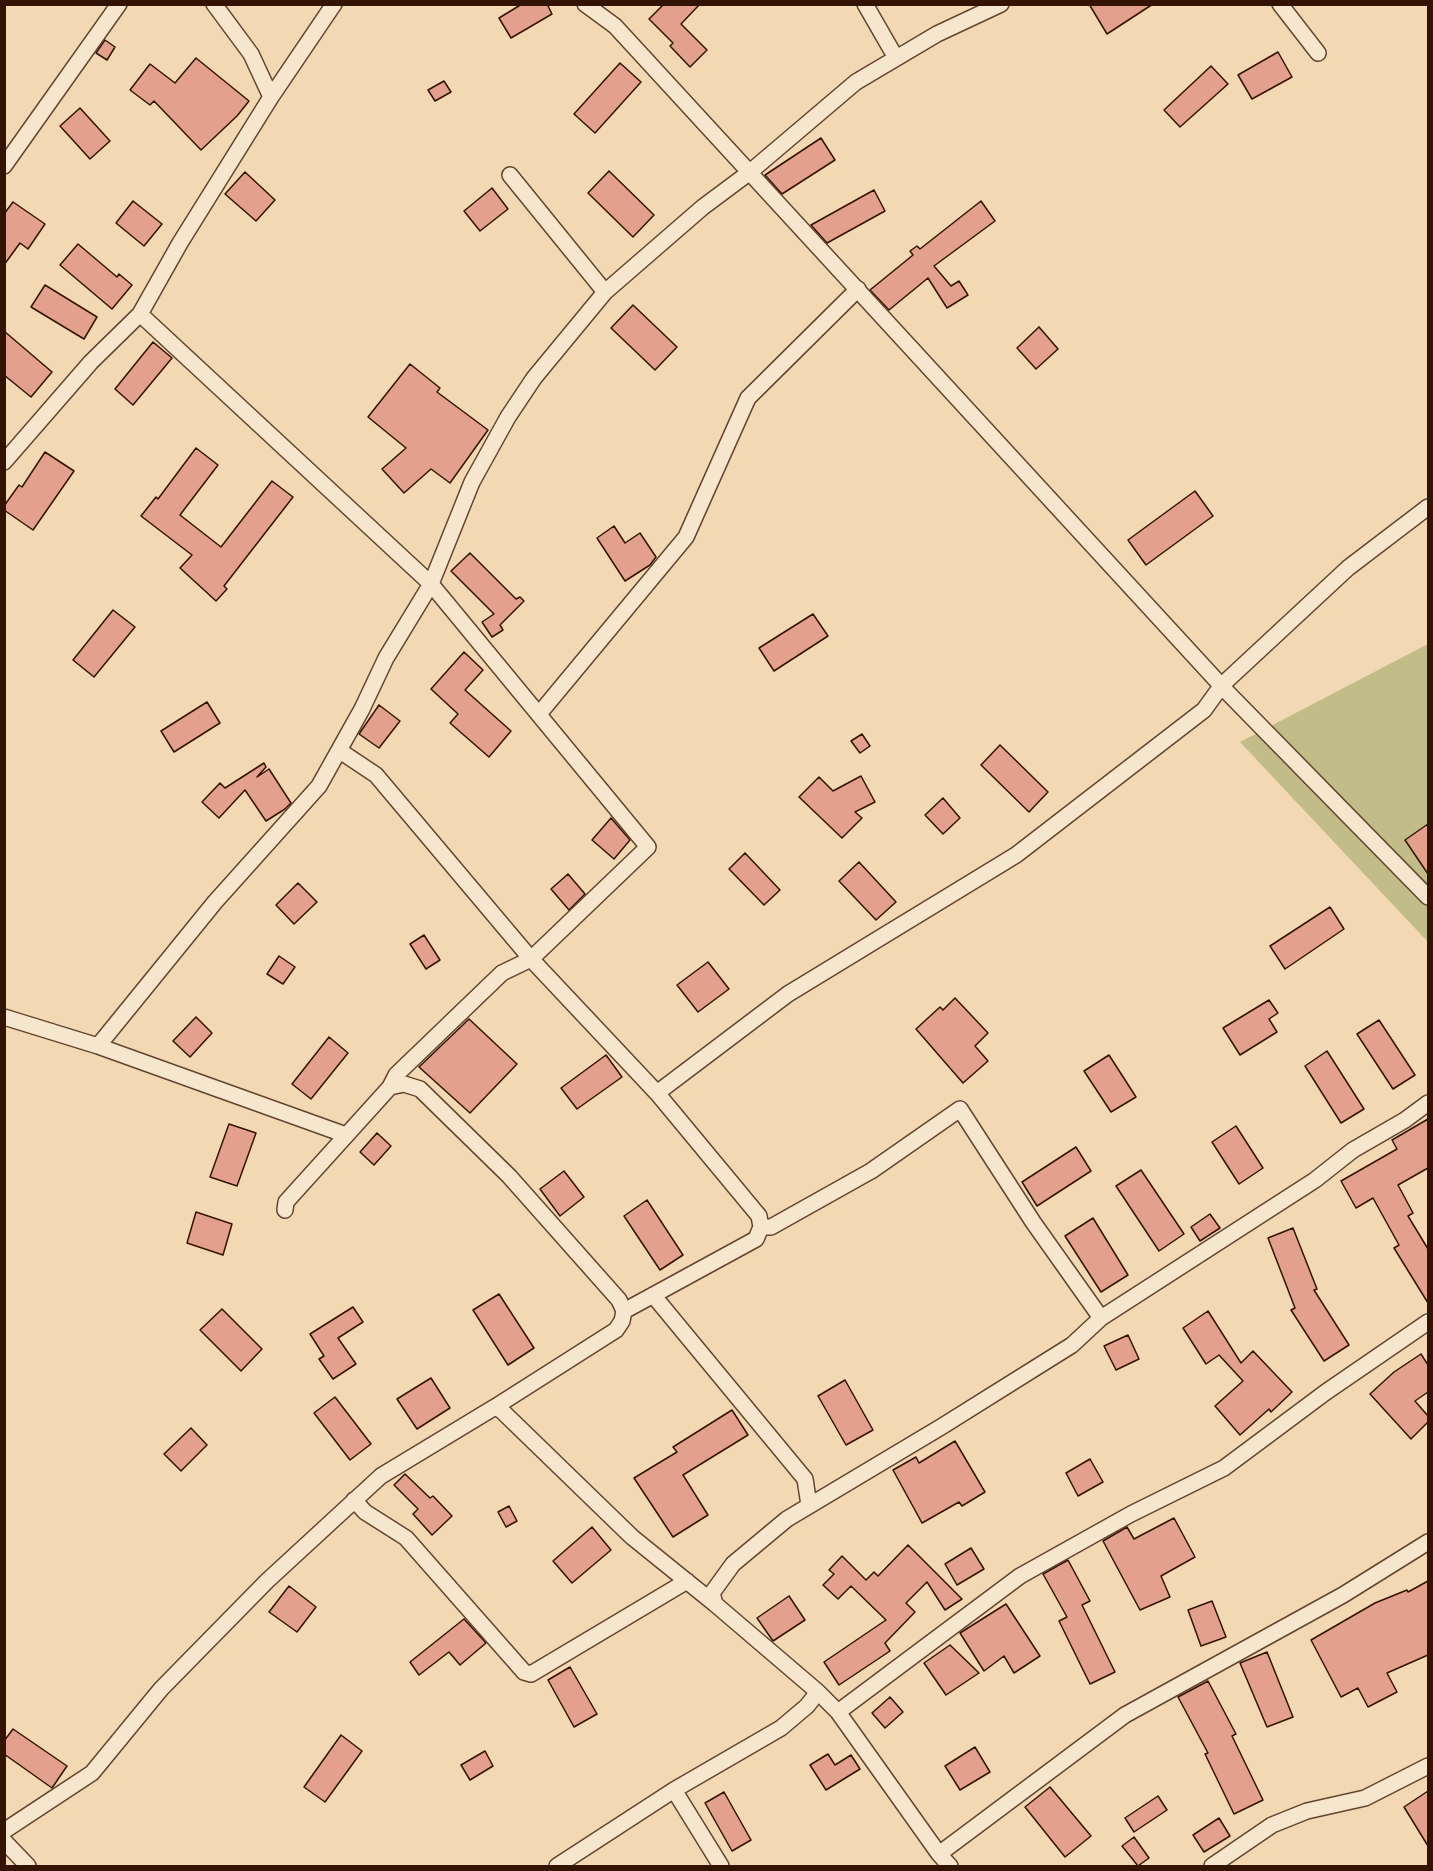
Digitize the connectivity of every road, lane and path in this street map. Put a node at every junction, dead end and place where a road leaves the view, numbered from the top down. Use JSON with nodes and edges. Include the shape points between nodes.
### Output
{"nodes":[{"id":1,"x":119,"y":4,"type":"edge"},
{"id":2,"x":214,"y":4,"type":"edge"},
{"id":3,"x":334,"y":4,"type":"edge"},
{"id":4,"x":585,"y":4,"type":"edge"},
{"id":5,"x":865,"y":4,"type":"edge"},
{"id":6,"x":1001,"y":4,"type":"edge"},
{"id":7,"x":1280,"y":4,"type":"edge"},
{"id":8,"x":1318,"y":53,"type":"dead end"},
{"id":9,"x":896,"y":58,"type":"junction"},
{"id":10,"x":272,"y":97,"type":"junction"},
{"id":11,"x":4,"y":166,"type":"edge"},
{"id":12,"x":750,"y":172,"type":"junction"},
{"id":13,"x":510,"y":175,"type":"dead end"},
{"id":14,"x":858,"y":289,"type":"junction"},
{"id":15,"x":605,"y":292,"type":"junction"},
{"id":16,"x":140,"y":314,"type":"junction"},
{"id":17,"x":4,"y":462,"type":"edge"},
{"id":18,"x":1428,"y":507,"type":"edge"},
{"id":19,"x":431,"y":584,"type":"junction"},
{"id":20,"x":1222,"y":685,"type":"junction"},
{"id":21,"x":539,"y":714,"type":"junction"},
{"id":22,"x":340,"y":751,"type":"junction"},
{"id":23,"x":1428,"y":897,"type":"edge"},
{"id":24,"x":531,"y":959,"type":"junction"},
{"id":25,"x":4,"y":1017,"type":"edge"},
{"id":26,"x":98,"y":1046,"type":"junction"},
{"id":27,"x":390,"y":1087,"type":"junction"},
{"id":28,"x":657,"y":1093,"type":"junction"},
{"id":29,"x":1428,"y":1103,"type":"edge"},
{"id":30,"x":346,"y":1135,"type":"junction"},
{"id":31,"x":285,"y":1210,"type":"dead end"},
{"id":32,"x":761,"y":1227,"type":"junction"},
{"id":33,"x":653,"y":1295,"type":"junction"},
{"id":34,"x":624,"y":1311,"type":"junction"},
{"id":35,"x":1101,"y":1318,"type":"junction"},
{"id":36,"x":1428,"y":1322,"type":"edge"},
{"id":37,"x":495,"y":1407,"type":"junction"},
{"id":38,"x":354,"y":1500,"type":"junction"},
{"id":39,"x":809,"y":1505,"type":"junction"},
{"id":40,"x":1428,"y":1542,"type":"edge"},
{"id":41,"x":687,"y":1581,"type":"junction"},
{"id":42,"x":715,"y":1604,"type":"junction"},
{"id":43,"x":818,"y":1692,"type":"junction"},
{"id":44,"x":838,"y":1712,"type":"junction"},
{"id":45,"x":1428,"y":1766,"type":"edge"},
{"id":46,"x":674,"y":1790,"type":"junction"},
{"id":47,"x":4,"y":1831,"type":"edge"},
{"id":48,"x":4,"y":1841,"type":"edge"},
{"id":49,"x":939,"y":1854,"type":"junction"},
{"id":50,"x":28,"y":1866,"type":"edge"},
{"id":51,"x":557,"y":1866,"type":"edge"},
{"id":52,"x":721,"y":1866,"type":"edge"},
{"id":53,"x":950,"y":1866,"type":"edge"},
{"id":54,"x":1212,"y":1866,"type":"edge"}],
"edges":[{"from":1,"to":11,"type":"street"},
{"from":2,"to":10,"type":"street","via":[[251,54]]},
{"from":3,"to":10,"type":"street"},
{"from":4,"to":12,"type":"street","via":[[615,26]]},
{"from":5,"to":9,"type":"street"},
{"from":6,"to":9,"type":"street"},
{"from":7,"to":8,"type":"street"},
{"from":9,"to":12,"type":"street","via":[[855,82]]},
{"from":10,"to":16,"type":"street"},
{"from":12,"to":14,"type":"street"},
{"from":12,"to":15,"type":"street","via":[[703,207]]},
{"from":13,"to":15,"type":"street"},
{"from":14,"to":20,"type":"street"},
{"from":14,"to":21,"type":"street","via":[[748,398],[686,537]]},
{"from":15,"to":19,"type":"street","via":[[534,378],[508,417],[472,482]]},
{"from":16,"to":17,"type":"street","via":[[91,362]]},
{"from":16,"to":19,"type":"street"},
{"from":18,"to":20,"type":"street","via":[[1348,568]]},
{"from":19,"to":21,"type":"street"},
{"from":19,"to":22,"type":"street","via":[[386,658]]},
{"from":20,"to":23,"type":"street"},
{"from":20,"to":28,"type":"street","via":[[1204,710],[1016,855],[788,994]]},
{"from":21,"to":24,"type":"street","via":[[648,847]]},
{"from":22,"to":24,"type":"street","via":[[376,775]]},
{"from":22,"to":26,"type":"street","via":[[319,786],[214,902]]},
{"from":24,"to":27,"type":"street","via":[[502,973],[396,1075]]},
{"from":24,"to":28,"type":"street"},
{"from":25,"to":26,"type":"street"},
{"from":26,"to":30,"type":"street"},
{"from":27,"to":30,"type":"street"},
{"from":27,"to":34,"type":"street","via":[[404,1084],[420,1089],[509,1176],[619,1300]]},
{"from":28,"to":32,"type":"street","via":[[759,1216]]},
{"from":29,"to":35,"type":"street"},
{"from":30,"to":31,"type":"street","via":[[286,1202]]},
{"from":32,"to":33,"type":"street","via":[[756,1239]]},
{"from":32,"to":35,"type":"street","via":[[771,1227],[871,1171],[960,1109]]},
{"from":33,"to":34,"type":"street"},
{"from":33,"to":39,"type":"street","via":[[805,1479]]},
{"from":34,"to":37,"type":"street","via":[[616,1330]]},
{"from":35,"to":39,"type":"street","via":[[1072,1346]]},
{"from":36,"to":44,"type":"street","via":[[1224,1468],[1020,1576]]},
{"from":37,"to":38,"type":"street","via":[[381,1476]]},
{"from":37,"to":41,"type":"street","via":[[632,1537]]},
{"from":38,"to":41,"type":"street","via":[[365,1512],[406,1538],[524,1672],[531,1674]]},
{"from":38,"to":47,"type":"street","via":[[161,1689],[92,1773]]},
{"from":39,"to":42,"type":"street","via":[[787,1518],[733,1564],[712,1593]]},
{"from":40,"to":49,"type":"street","via":[[1343,1595],[1125,1715]]},
{"from":41,"to":42,"type":"street"},
{"from":42,"to":43,"type":"street"},
{"from":43,"to":44,"type":"street"},
{"from":43,"to":46,"type":"street","via":[[781,1728]]},
{"from":44,"to":49,"type":"street"},
{"from":45,"to":54,"type":"street","via":[[1365,1798],[1307,1811],[1272,1825]]},
{"from":46,"to":51,"type":"street"},
{"from":46,"to":52,"type":"street"},
{"from":48,"to":50,"type":"street"},
{"from":49,"to":53,"type":"street"}]}
